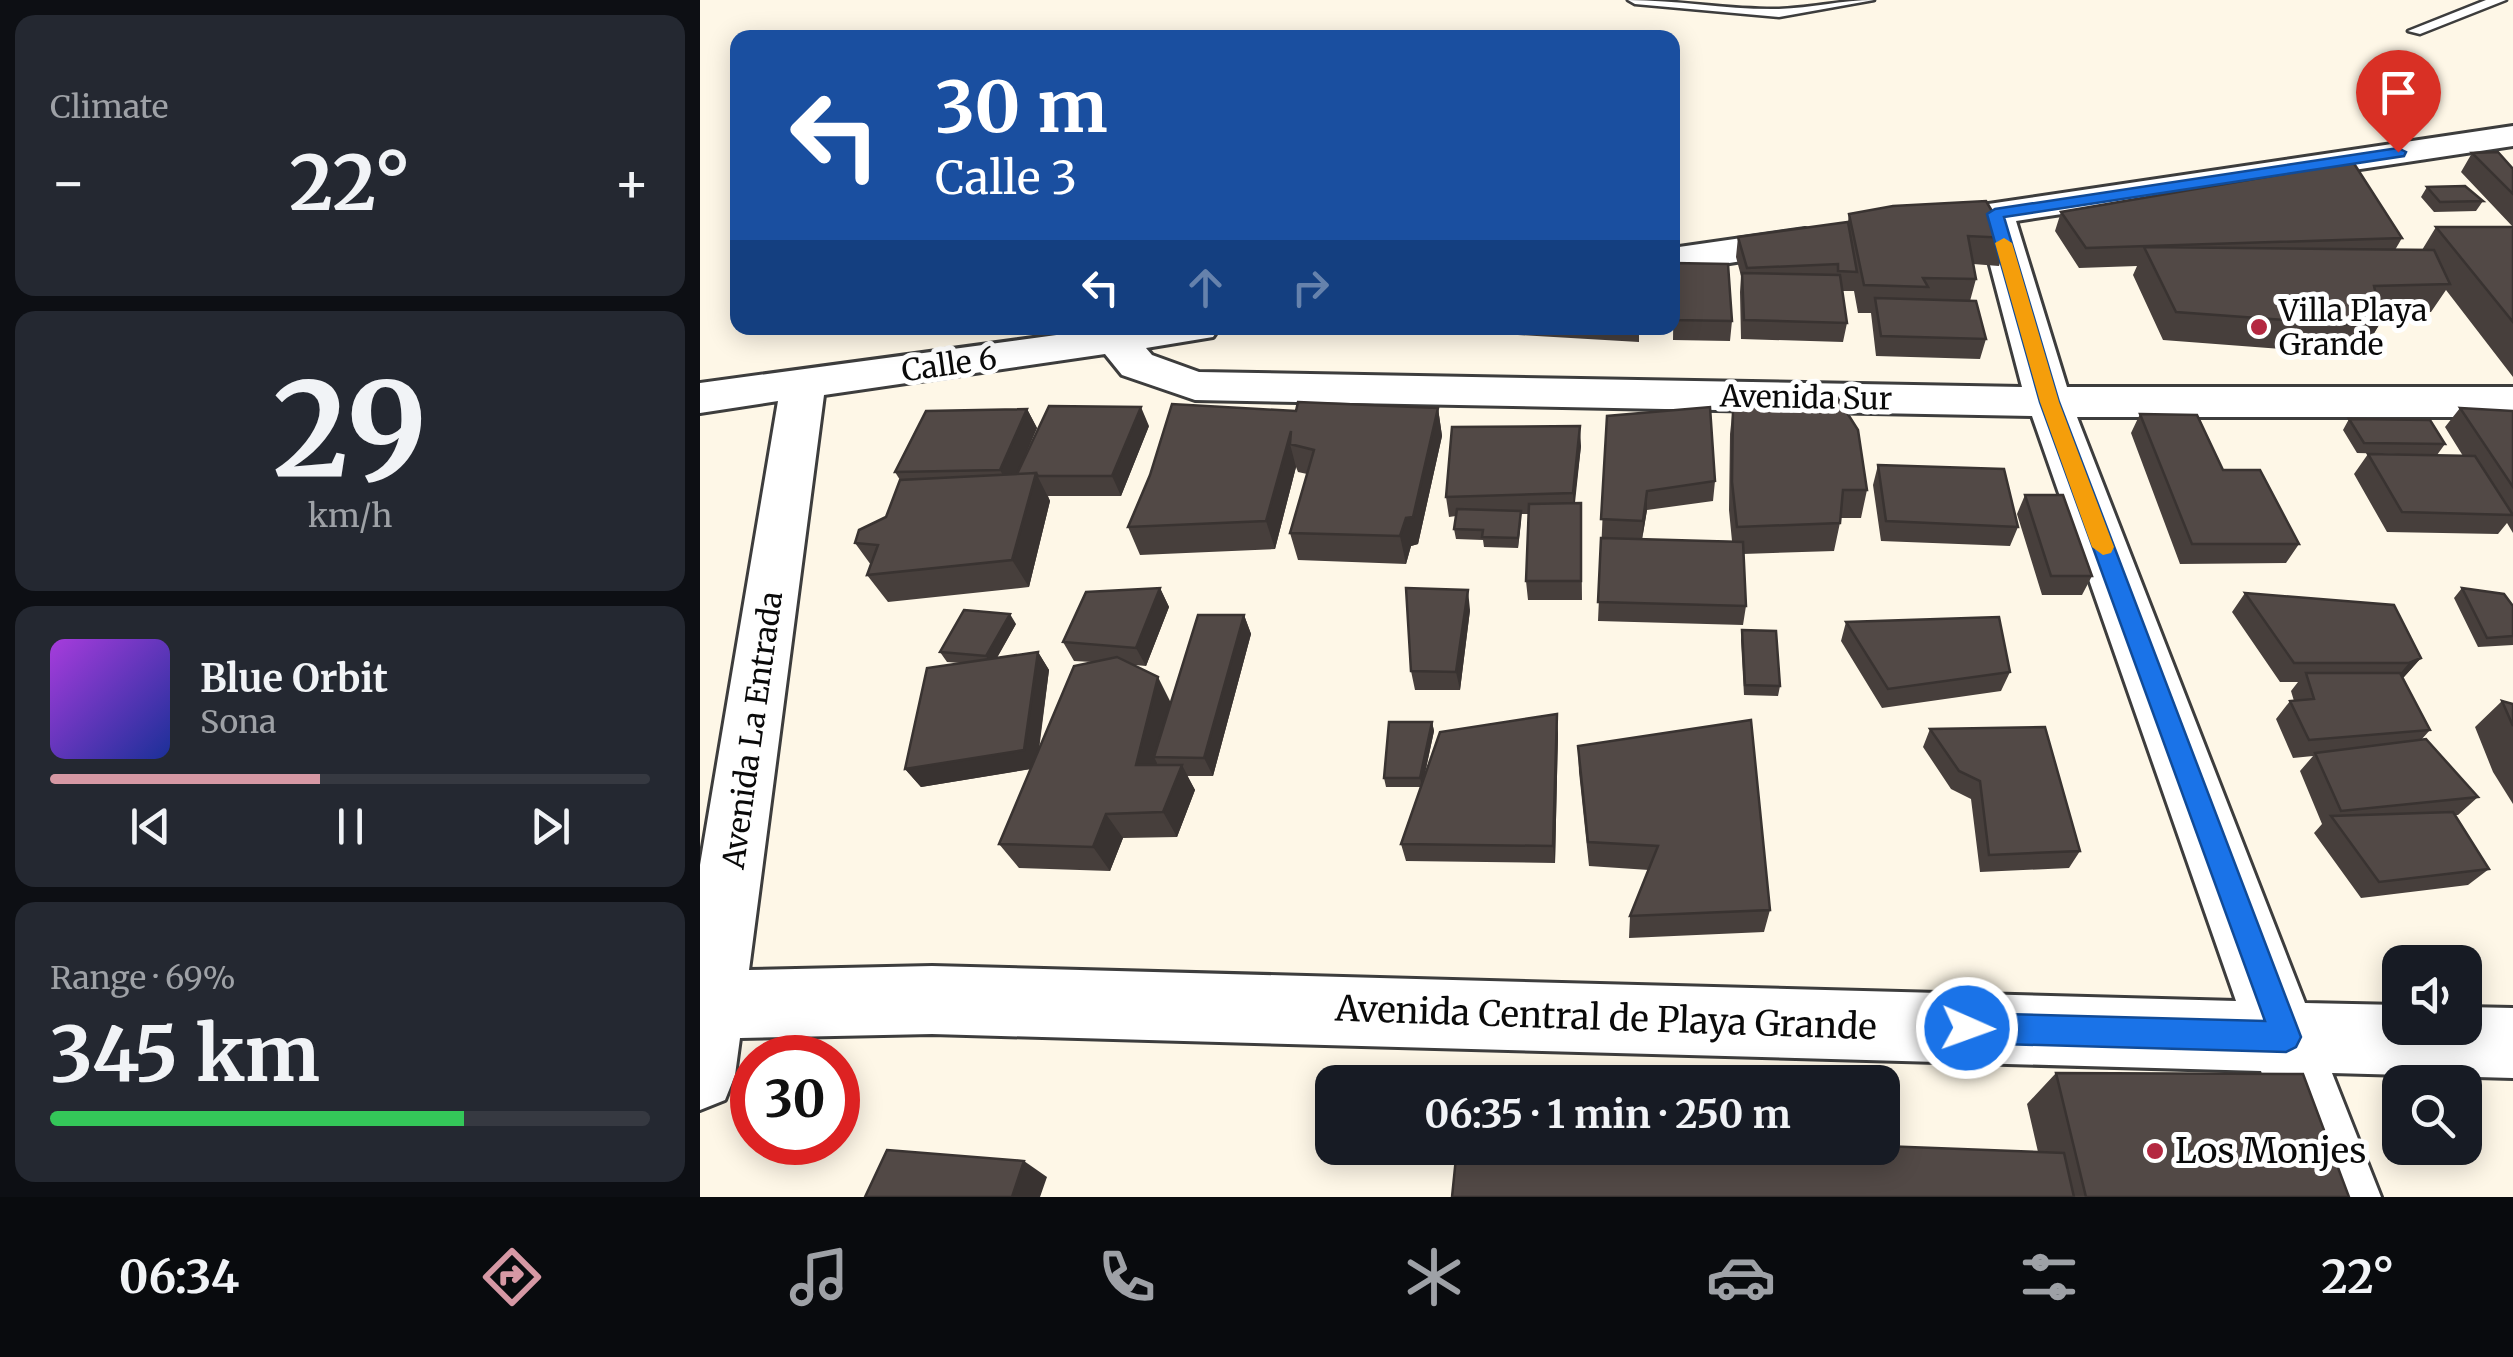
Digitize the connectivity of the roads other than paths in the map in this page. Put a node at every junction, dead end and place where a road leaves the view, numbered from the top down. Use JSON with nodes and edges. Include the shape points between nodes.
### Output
{"nodes":[{"id":1,"x":1636,"y":0,"type":"edge"},
{"id":2,"x":1867,"y":0,"type":"edge"},
{"id":3,"x":2500,"y":0,"type":"edge"},
{"id":4,"x":2415,"y":31,"type":"dead end"},
{"id":5,"x":2513,"y":136,"type":"edge"},
{"id":6,"x":1995,"y":214,"type":"junction"},
{"id":7,"x":1919,"y":224,"type":"edge"},
{"id":8,"x":1843,"y":235,"type":"edge"},
{"id":9,"x":1680,"y":259,"type":"edge"},
{"id":10,"x":1150,"y":335,"type":"edge"},
{"id":11,"x":1115,"y":340,"type":"junction"},
{"id":12,"x":803,"y":385,"type":"junction"},
{"id":13,"x":700,"y":398,"type":"edge"},
{"id":14,"x":2049,"y":402,"type":"junction"},
{"id":15,"x":2513,"y":402,"type":"edge"},
{"id":16,"x":706,"y":1006,"type":"edge"},
{"id":17,"x":2286,"y":1037,"type":"junction"},
{"id":18,"x":2513,"y":1043,"type":"edge"},
{"id":19,"x":700,"y":1075,"type":"edge"},
{"id":20,"x":2343,"y":1197,"type":"edge"}],
"edges":[{"from":1,"to":2,"type":"lane","via":[[1779,13]]},
{"from":3,"to":4,"type":"lane"},
{"from":5,"to":6,"type":"street"},
{"from":6,"to":7,"type":"street"},
{"from":6,"to":14,"type":"street"},
{"from":8,"to":9,"type":"street"},
{"from":10,"to":11,"type":"street","name":"Calle 6"},
{"from":11,"to":12,"type":"street","name":"Calle 6"},
{"from":11,"to":14,"type":"street","name":"Avenida Sur","via":[[1138,365],[1195,386]]},
{"from":12,"to":13,"type":"street","name":"Calle 6"},
{"from":12,"to":16,"type":"street","name":"Avenida La Entrada"},
{"from":14,"to":15,"type":"street","name":"Avenida Sur"},
{"from":14,"to":17,"type":"street"},
{"from":16,"to":17,"type":"street","name":"Avenida Central de Playa Grande","via":[[932,1000]]},
{"from":16,"to":19,"type":"street","name":"Avenida La Entrada"},
{"from":17,"to":18,"type":"street","name":"Avenida Central de Playa Grande"},
{"from":17,"to":20,"type":"street"}]}
